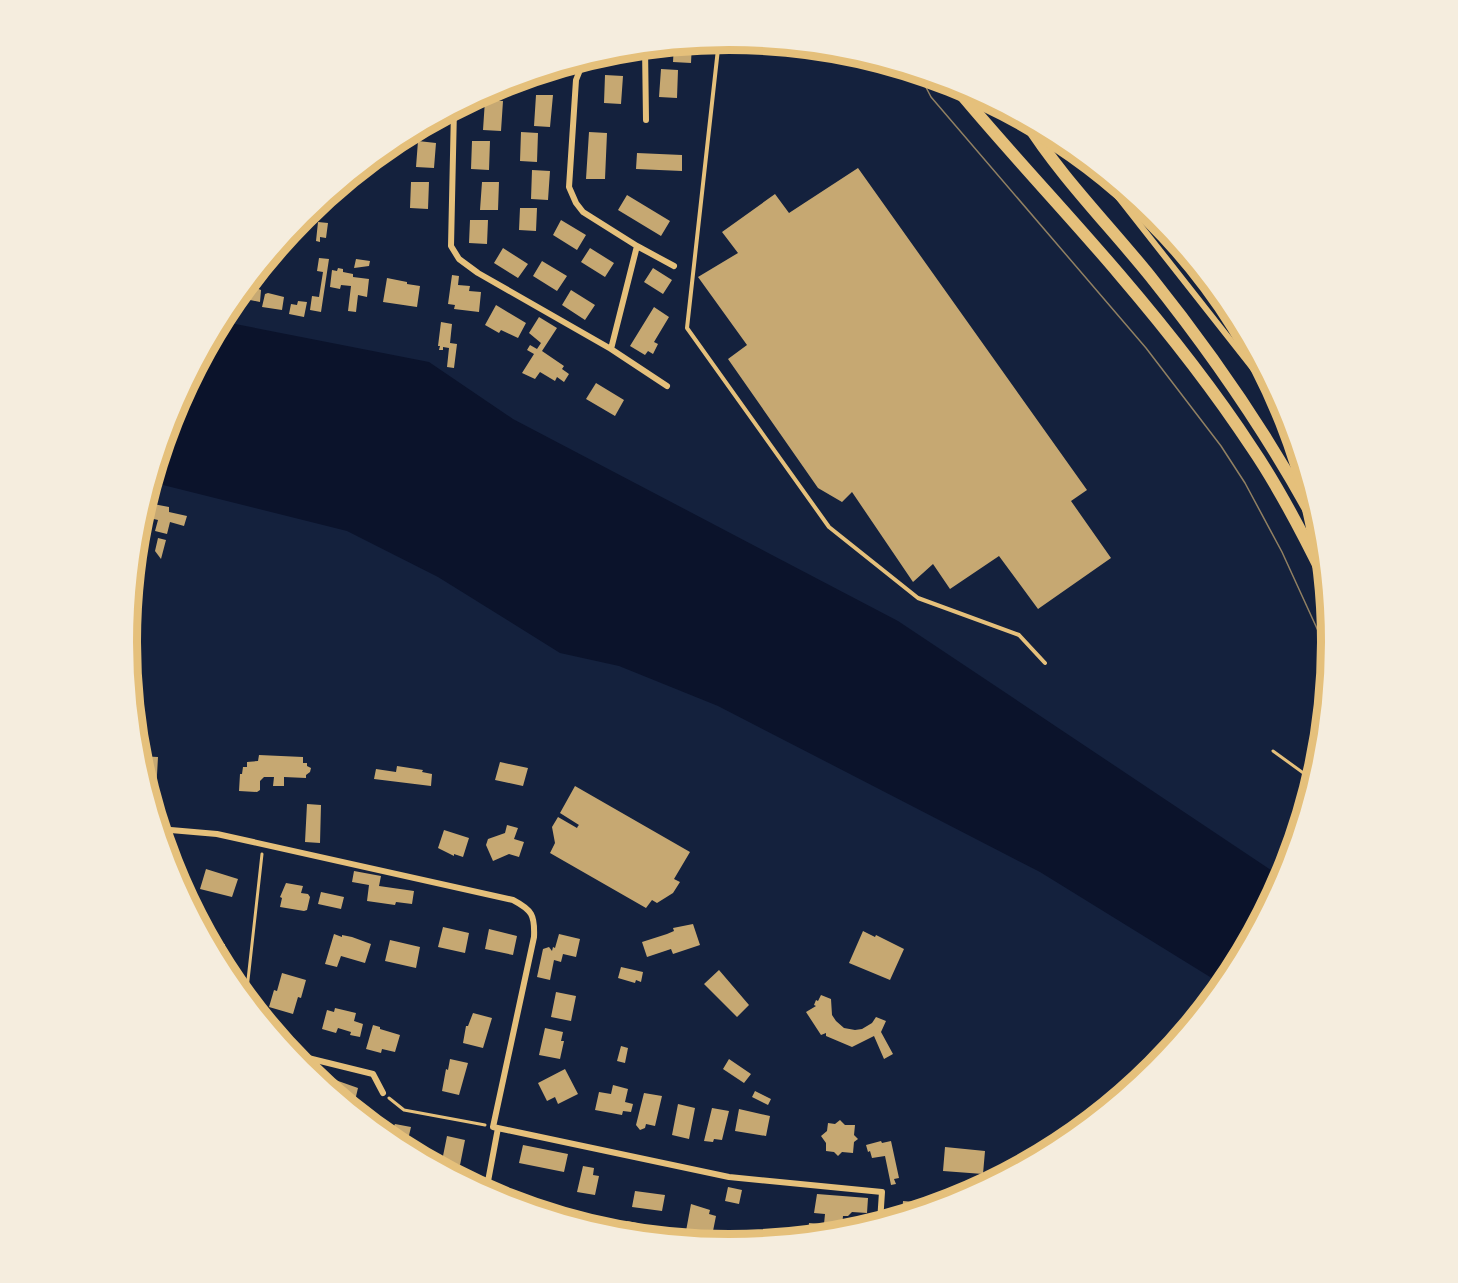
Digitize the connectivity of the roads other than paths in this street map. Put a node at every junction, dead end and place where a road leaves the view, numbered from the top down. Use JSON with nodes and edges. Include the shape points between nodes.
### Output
{"nodes":[{"id":1,"x":718,"y":50,"type":"edge"},
{"id":2,"x":640,"y":57,"type":"edge"},
{"id":3,"x":645,"y":57,"type":"joint"},
{"id":4,"x":581,"y":69,"type":"edge"},
{"id":5,"x":965,"y":99,"type":"edge"},
{"id":6,"x":454,"y":118,"type":"edge"},
{"id":7,"x":646,"y":120,"type":"dead end"},
{"id":8,"x":1034,"y":134,"type":"edge"},
{"id":9,"x":1114,"y":192,"type":"edge"},
{"id":10,"x":637,"y":246,"type":"junction"},
{"id":11,"x":674,"y":266,"type":"dead end"},
{"id":12,"x":611,"y":350,"type":"junction"},
{"id":13,"x":1256,"y":372,"type":"edge"},
{"id":14,"x":667,"y":386,"type":"dead end"},
{"id":15,"x":1305,"y":503,"type":"edge"},
{"id":16,"x":1315,"y":559,"type":"edge"},
{"id":17,"x":1045,"y":663,"type":"dead end"},
{"id":18,"x":167,"y":830,"type":"edge"},
{"id":19,"x":308,"y":1058,"type":"edge"},
{"id":20,"x":382,"y":1093,"type":"road end"},
{"id":21,"x":496,"y":1127,"type":"junction"},
{"id":22,"x":488,"y":1181,"type":"edge"},
{"id":23,"x":881,"y":1213,"type":"edge"}],
"edges":[{"from":1,"to":17,"type":"lane","via":[[687,328],[829,527],[918,598],[1019,635]]},
{"from":2,"to":3,"type":"street"},
{"from":3,"to":7,"type":"street"},
{"from":4,"to":10,"type":"street","via":[[576,81],[569,187],[583,212]]},
{"from":5,"to":16,"type":"main road","via":[[1119,273],[1221,402],[1276,487]]},
{"from":6,"to":12,"type":"street","via":[[451,246],[459,259]]},
{"from":8,"to":15,"type":"main road","via":[[1150,276],[1235,391],[1275,449]]},
{"from":9,"to":13,"type":"street"},
{"from":10,"to":11,"type":"street"},
{"from":10,"to":12,"type":"street"},
{"from":12,"to":14,"type":"street"},
{"from":18,"to":21,"type":"street","via":[[217,834],[263,844],[513,900],[527,908],[535,924],[534,937]]},
{"from":19,"to":20,"type":"street","via":[[373,1074]]},
{"from":21,"to":22,"type":"street"},
{"from":21,"to":23,"type":"street","via":[[729,1177],[882,1192]]}]}
